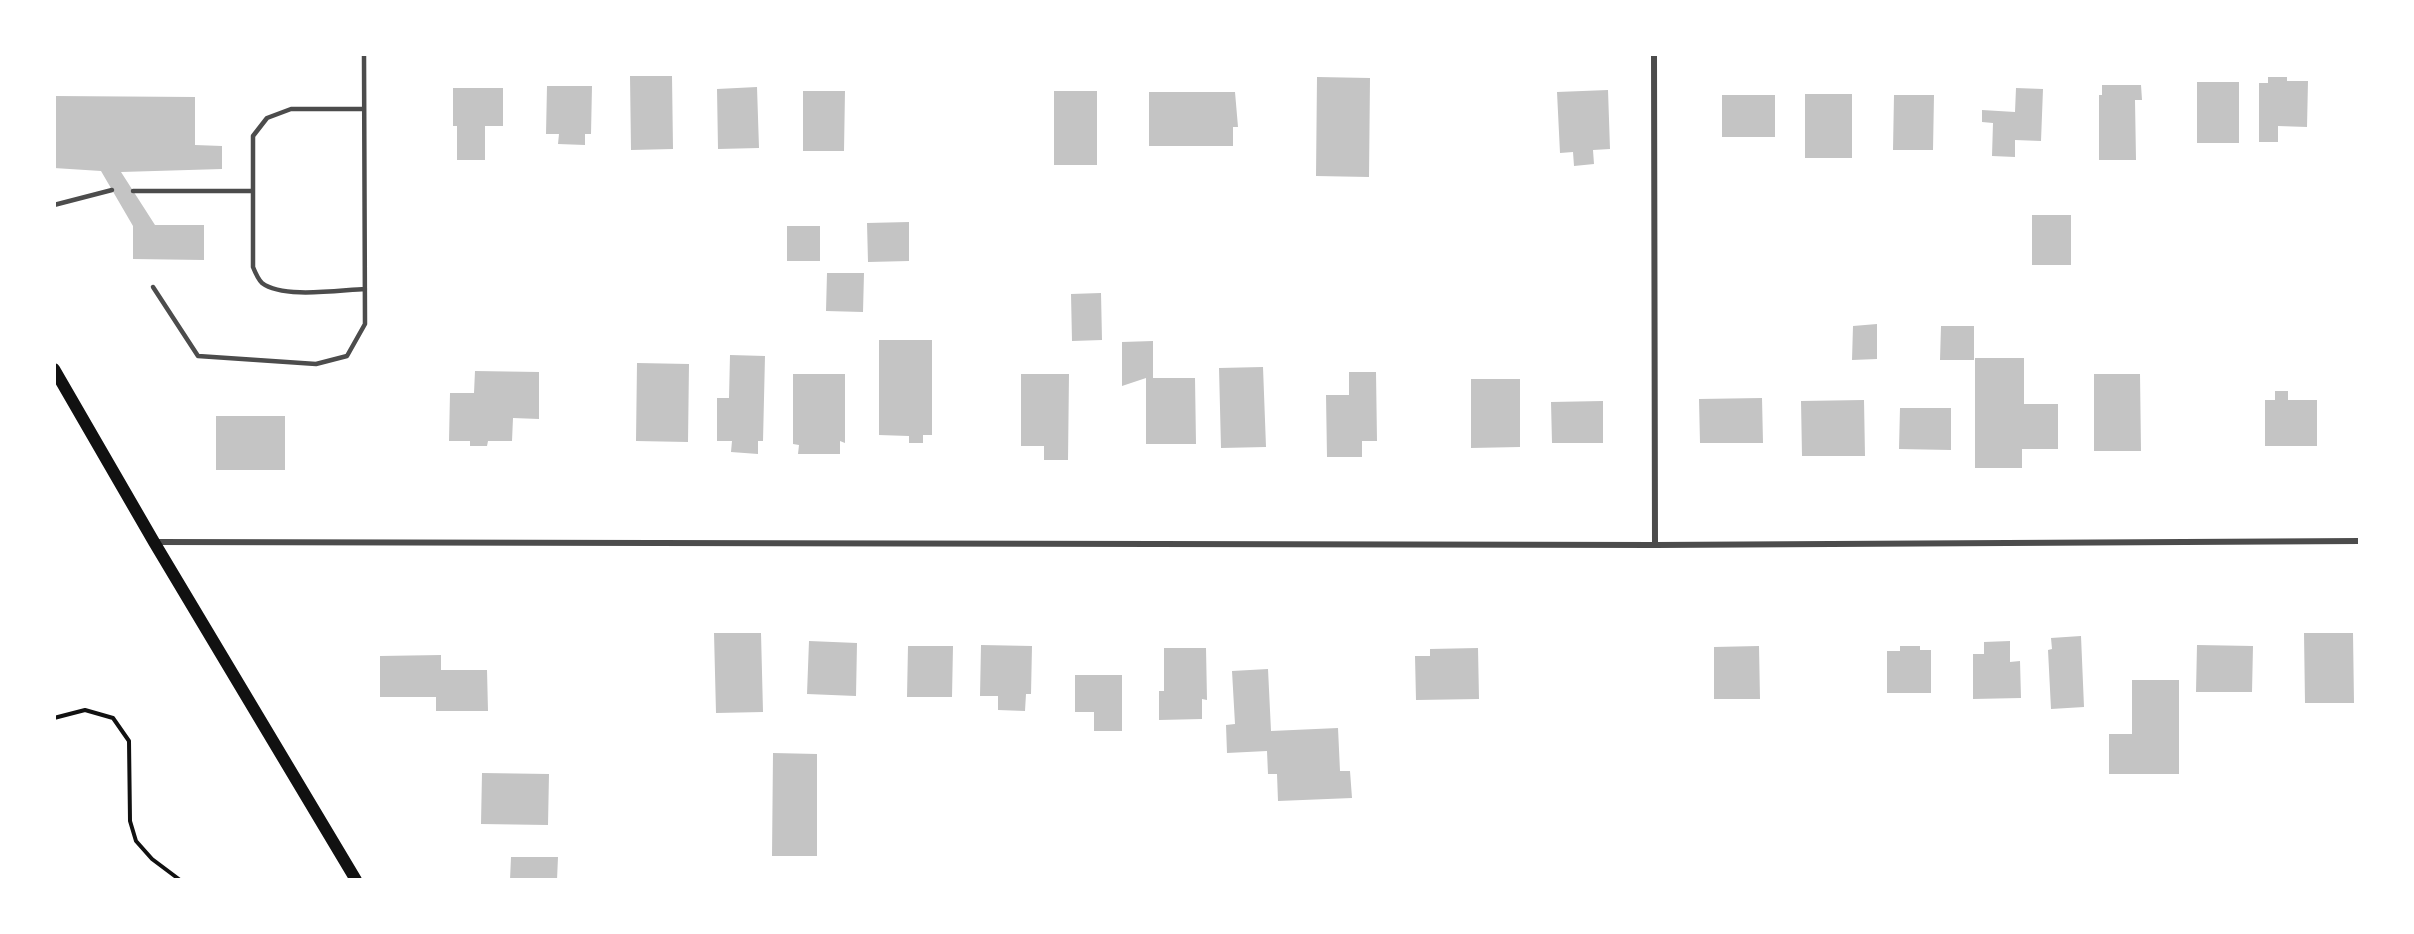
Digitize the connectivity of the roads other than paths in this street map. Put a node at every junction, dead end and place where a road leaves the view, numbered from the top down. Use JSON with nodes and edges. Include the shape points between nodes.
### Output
{"nodes":[{"id":1,"x":364,"y":54,"type":"edge"},
{"id":2,"x":1654,"y":54,"type":"edge"},
{"id":3,"x":364,"y":109,"type":"junction"},
{"id":4,"x":112,"y":190,"type":"dead end"},
{"id":5,"x":133,"y":191,"type":"dead end"},
{"id":6,"x":253,"y":191,"type":"junction"},
{"id":7,"x":54,"y":205,"type":"edge"},
{"id":8,"x":153,"y":287,"type":"dead end"},
{"id":9,"x":365,"y":289,"type":"junction"},
{"id":10,"x":54,"y":369,"type":"edge"},
{"id":11,"x":2360,"y":541,"type":"edge"},
{"id":12,"x":154,"y":542,"type":"junction"},
{"id":13,"x":1655,"y":545,"type":"junction"},
{"id":14,"x":356,"y":880,"type":"edge"}],
"edges":[{"from":1,"to":3,"type":"lane"},
{"from":2,"to":13,"type":"street"},
{"from":3,"to":6,"type":"lane","via":[[291,109],[267,118],[253,136]]},
{"from":3,"to":9,"type":"lane"},
{"from":4,"to":7,"type":"lane"},
{"from":5,"to":6,"type":"lane"},
{"from":6,"to":9,"type":"lane","via":[[253,267],[261,282],[277,290],[304,292]]},
{"from":8,"to":9,"type":"lane","via":[[198,356],[316,364],[347,356],[365,324]]},
{"from":10,"to":12,"type":"main road"},
{"from":11,"to":13,"type":"street"},
{"from":12,"to":13,"type":"street"},
{"from":12,"to":14,"type":"main road"}]}
